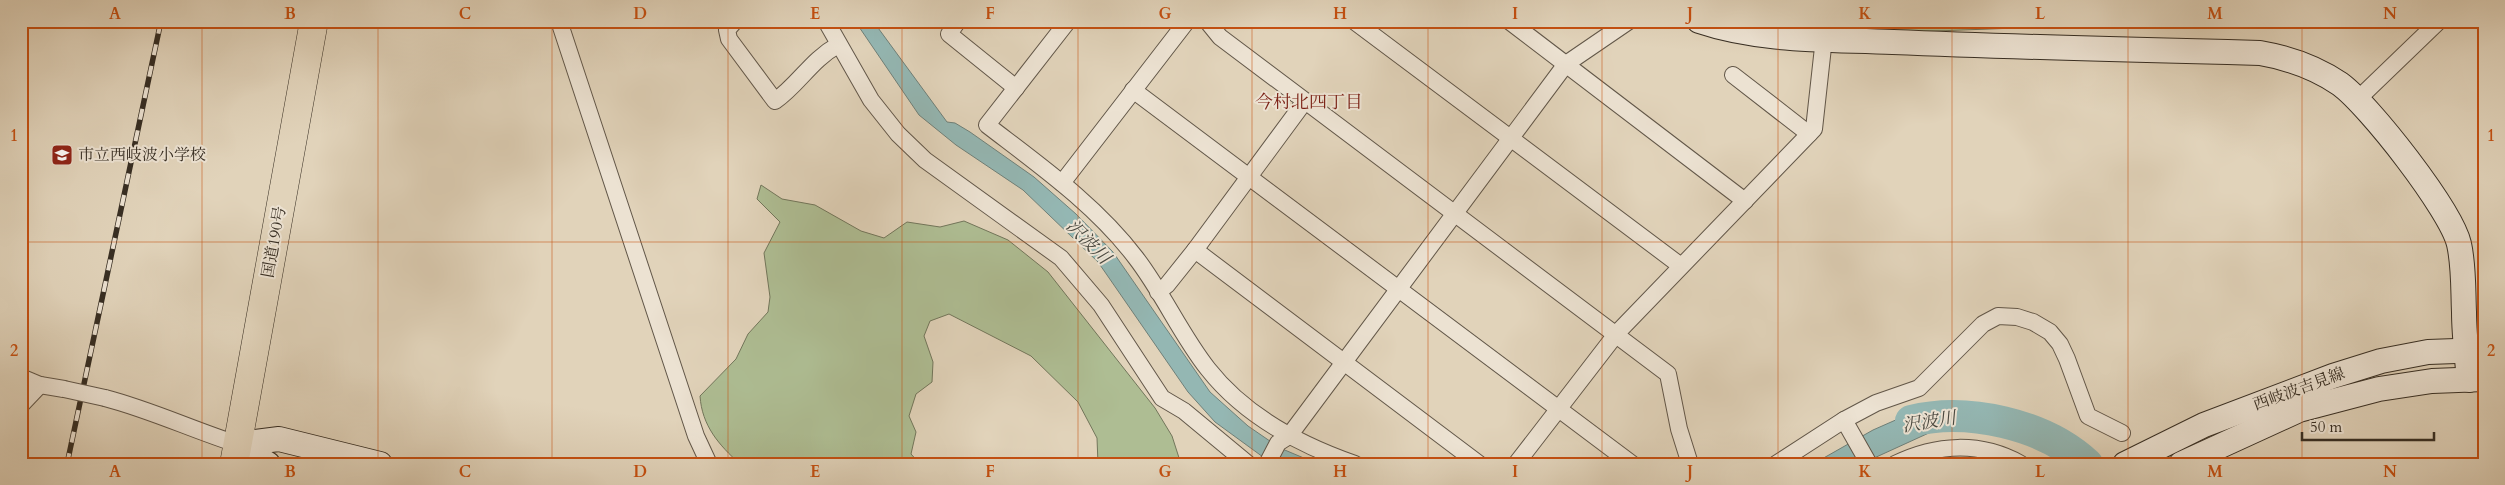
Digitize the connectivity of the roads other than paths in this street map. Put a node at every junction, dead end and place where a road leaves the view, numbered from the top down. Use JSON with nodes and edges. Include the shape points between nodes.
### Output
{"nodes":[{"id":1,"x":314,"y":21,"type":"edge"},
{"id":2,"x":559,"y":21,"type":"edge"},
{"id":3,"x":735,"y":21,"type":"edge"},
{"id":4,"x":826,"y":21,"type":"edge"},
{"id":5,"x":958,"y":21,"type":"edge"},
{"id":6,"x":1068,"y":21,"type":"edge"},
{"id":7,"x":1187,"y":21,"type":"edge"},
{"id":8,"x":1207,"y":21,"type":"edge"},
{"id":9,"x":1354,"y":21,"type":"edge"},
{"id":10,"x":1509,"y":21,"type":"edge"},
{"id":11,"x":1629,"y":21,"type":"edge"},
{"id":12,"x":1699,"y":21,"type":"edge"},
{"id":13,"x":2440,"y":21,"type":"edge"},
{"id":14,"x":1824,"y":38,"type":"junction"},
{"id":15,"x":838,"y":44,"type":"junction"},
{"id":16,"x":1566,"y":64,"type":"junction"},
{"id":17,"x":1733,"y":75,"type":"dead end"},
{"id":18,"x":1016,"y":88,"type":"junction"},
{"id":19,"x":1133,"y":90,"type":"junction"},
{"id":20,"x":2358,"y":100,"type":"junction"},
{"id":21,"x":1305,"y":101,"type":"junction"},
{"id":22,"x":1809,"y":134,"type":"junction"},
{"id":23,"x":1511,"y":138,"type":"junction"},
{"id":24,"x":1250,"y":178,"type":"junction"},
{"id":25,"x":1062,"y":183,"type":"junction"},
{"id":26,"x":1745,"y":200,"type":"junction"},
{"id":27,"x":1454,"y":213,"type":"junction"},
{"id":28,"x":1195,"y":250,"type":"junction"},
{"id":29,"x":1681,"y":266,"type":"junction"},
{"id":30,"x":1397,"y":288,"type":"junction"},
{"id":31,"x":1158,"y":292,"type":"junction"},
{"id":32,"x":1617,"y":333,"type":"junction"},
{"id":33,"x":2475,"y":350,"type":"edge"},
{"id":34,"x":1344,"y":360,"type":"junction"},
{"id":35,"x":21,"y":377,"type":"edge"},
{"id":36,"x":2477,"y":380,"type":"edge"},
{"id":37,"x":40,"y":385,"type":"junction"},
{"id":38,"x":21,"y":405,"type":"edge"},
{"id":39,"x":1558,"y":410,"type":"junction"},
{"id":40,"x":1845,"y":423,"type":"junction"},
{"id":41,"x":2122,"y":433,"type":"dead end"},
{"id":42,"x":1283,"y":439,"type":"junction"},
{"id":43,"x":236,"y":454,"type":"edge"},
{"id":44,"x":2127,"y":463,"type":"edge"},
{"id":45,"x":268,"y":464,"type":"edge"},
{"id":46,"x":380,"y":464,"type":"edge"},
{"id":47,"x":709,"y":464,"type":"edge"},
{"id":48,"x":1248,"y":464,"type":"edge"},
{"id":49,"x":1266,"y":464,"type":"edge"},
{"id":50,"x":1355,"y":464,"type":"edge"},
{"id":51,"x":1479,"y":464,"type":"edge"},
{"id":52,"x":1516,"y":464,"type":"edge"},
{"id":53,"x":1632,"y":464,"type":"edge"},
{"id":54,"x":1690,"y":464,"type":"edge"},
{"id":55,"x":1776,"y":464,"type":"edge"},
{"id":56,"x":1869,"y":464,"type":"edge"},
{"id":57,"x":1895,"y":464,"type":"edge"},
{"id":58,"x":2020,"y":464,"type":"edge"},
{"id":59,"x":2181,"y":464,"type":"edge"}],
"edges":[{"from":1,"to":43,"type":"highway","name":"国道190号"},
{"from":2,"to":47,"type":"street","via":[[696,436]]},
{"from":3,"to":15,"type":"street","via":[[727,30],[729,39],[775,101],[812,63]]},
{"from":4,"to":15,"type":"street"},
{"from":5,"to":18,"type":"street","via":[[949,34]]},
{"from":6,"to":18,"type":"street"},
{"from":7,"to":19,"type":"street"},
{"from":8,"to":21,"type":"street","via":[[1220,37]]},
{"from":9,"to":23,"type":"street"},
{"from":10,"to":16,"type":"street"},
{"from":11,"to":16,"type":"street"},
{"from":12,"to":14,"type":"street","via":[[1770,36]]},
{"from":13,"to":20,"type":"street"},
{"from":14,"to":20,"type":"street","via":[[2025,48],[2260,53],[2292,59],[2341,84]]},
{"from":14,"to":22,"type":"street","via":[[1814,129]]},
{"from":15,"to":48,"type":"street","via":[[871,100],[898,134],[925,160],[1061,258],[1101,305],[1162,398],[1184,411]]},
{"from":16,"to":23,"type":"street"},
{"from":16,"to":26,"type":"street"},
{"from":17,"to":22,"type":"street"},
{"from":18,"to":25,"type":"street","via":[[987,125]]},
{"from":19,"to":24,"type":"street"},
{"from":19,"to":25,"type":"street"},
{"from":20,"to":33,"type":"street","via":[[2389,136],[2452,225],[2459,244]]},
{"from":21,"to":24,"type":"street"},
{"from":21,"to":27,"type":"street"},
{"from":22,"to":26,"type":"street"},
{"from":23,"to":27,"type":"street"},
{"from":23,"to":29,"type":"street"},
{"from":24,"to":28,"type":"street"},
{"from":24,"to":30,"type":"street"},
{"from":25,"to":31,"type":"street","via":[[1125,245]]},
{"from":26,"to":29,"type":"street"},
{"from":27,"to":30,"type":"street"},
{"from":27,"to":32,"type":"street"},
{"from":28,"to":31,"type":"street"},
{"from":28,"to":34,"type":"street"},
{"from":29,"to":32,"type":"street"},
{"from":30,"to":34,"type":"street"},
{"from":30,"to":39,"type":"street"},
{"from":31,"to":42,"type":"street","via":[[1208,369]]},
{"from":32,"to":39,"type":"street"},
{"from":32,"to":54,"type":"street","via":[[1668,374],[1679,430]]},
{"from":33,"to":36,"type":"street"},
{"from":33,"to":44,"type":"street","name":"西岐波吉見線","via":[[2428,352],[2381,361],[2333,376],[2204,424]]},
{"from":34,"to":42,"type":"street"},
{"from":34,"to":51,"type":"street"},
{"from":35,"to":37,"type":"street"},
{"from":36,"to":59,"type":"street","name":"西岐波吉見線","via":[[2432,381],[2379,388],[2299,410]]},
{"from":37,"to":38,"type":"street"},
{"from":37,"to":43,"type":"street","bridge":true,"via":[[147,409]]},
{"from":39,"to":52,"type":"street"},
{"from":39,"to":53,"type":"street"},
{"from":40,"to":41,"type":"street","via":[[1876,403],[1919,388],[1983,324],[1998,316],[2017,317],[2050,332],[2067,359],[2088,416]]},
{"from":40,"to":55,"type":"street"},
{"from":40,"to":56,"type":"street"},
{"from":42,"to":49,"type":"street"},
{"from":42,"to":50,"type":"street"},
{"from":43,"to":45,"type":"street"},
{"from":43,"to":46,"type":"street","via":[[279,439]]},
{"from":57,"to":58,"type":"street","via":[[1916,454],[1950,447],[1971,447],[1997,453]]}]}
